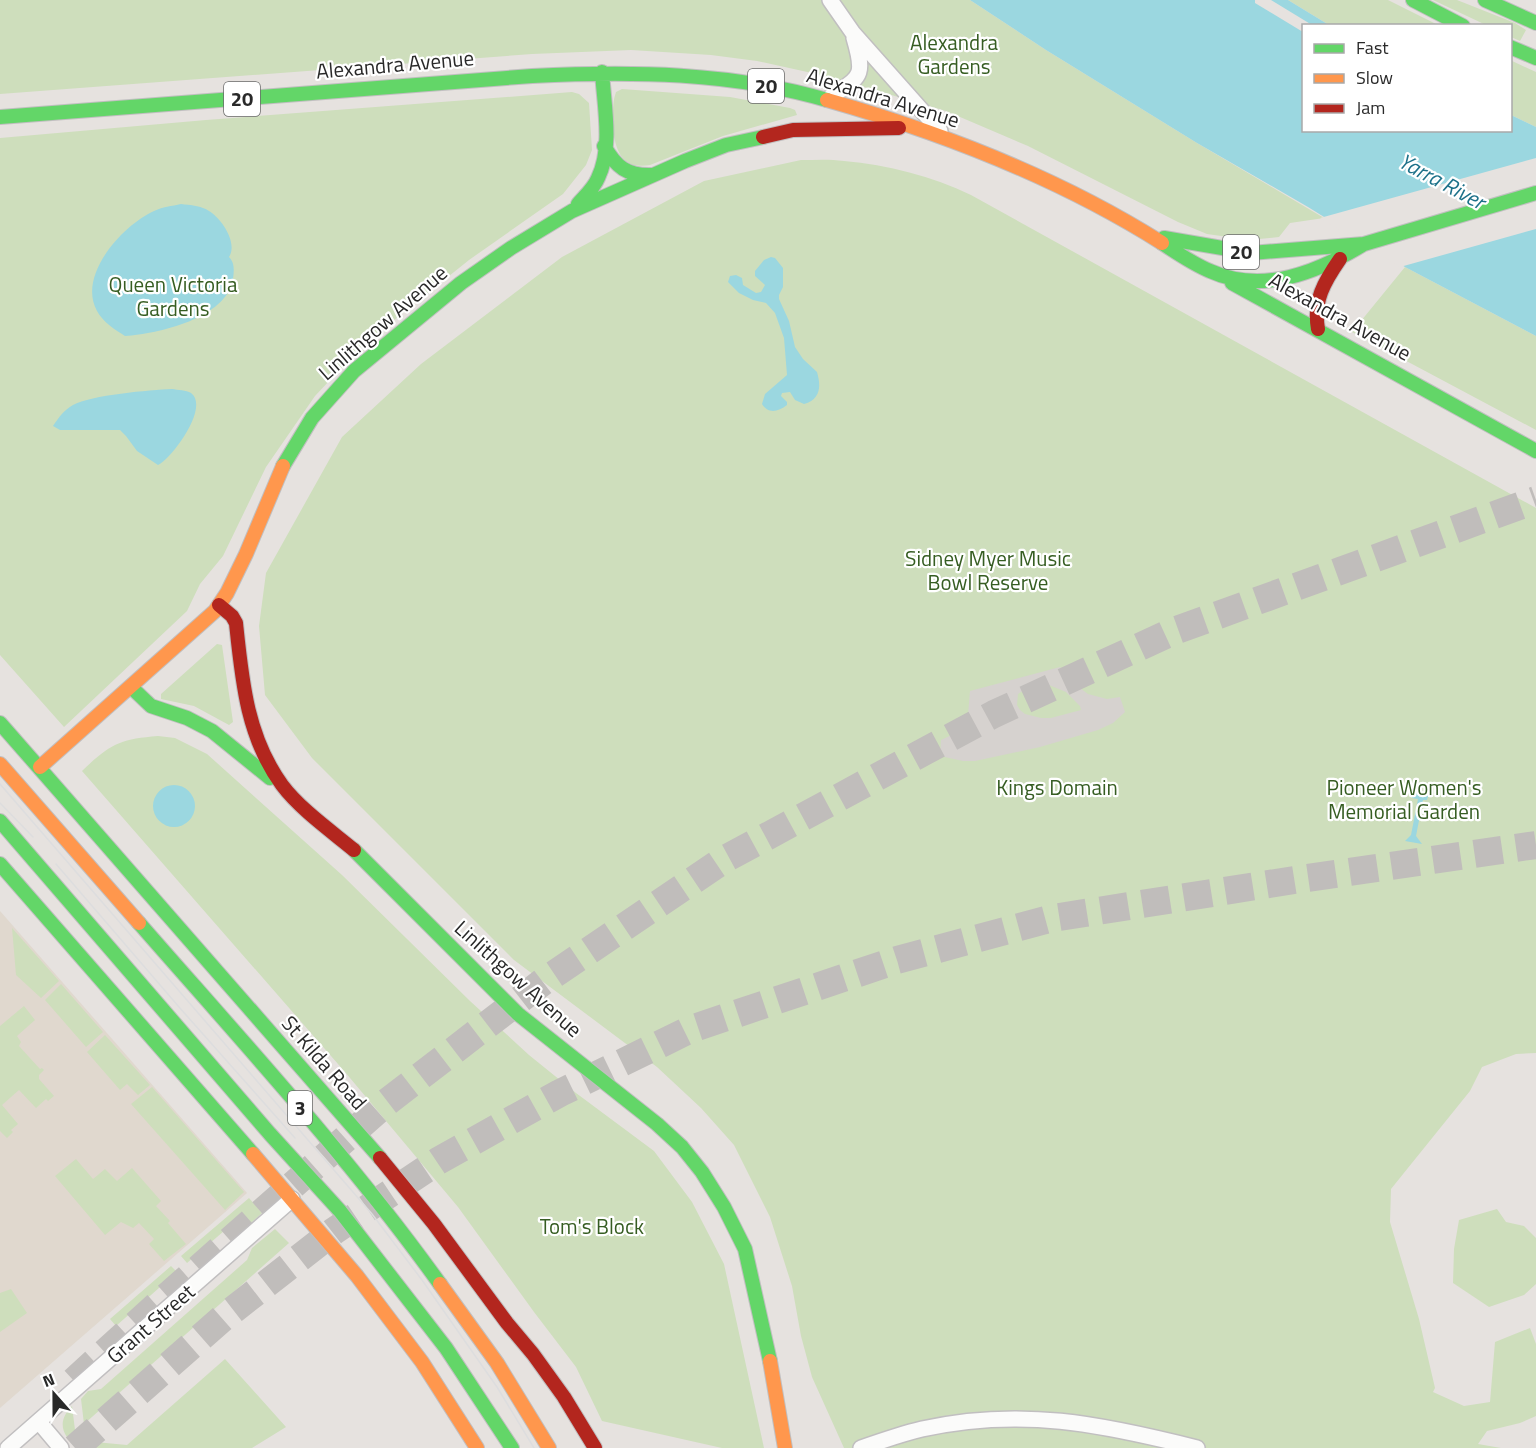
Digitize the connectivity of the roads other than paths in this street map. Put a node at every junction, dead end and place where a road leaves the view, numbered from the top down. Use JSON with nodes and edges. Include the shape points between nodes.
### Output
{"nodes":[{"id":1,"x":830,"y":0,"type":"edge"},
{"id":2,"x":1413,"y":0,"type":"edge"},
{"id":3,"x":1485,"y":0,"type":"edge"},
{"id":4,"x":1536,"y":23,"type":"edge"},
{"id":5,"x":1459,"y":24,"type":"edge"},
{"id":6,"x":853,"y":33,"type":"junction"},
{"id":7,"x":1512,"y":48,"type":"edge"},
{"id":8,"x":1536,"y":58,"type":"edge"},
{"id":9,"x":602,"y":72,"type":"junction"},
{"id":10,"x":828,"y":99,"type":"junction"},
{"id":11,"x":0,"y":117,"type":"edge"},
{"id":12,"x":916,"y":128,"type":"junction"},
{"id":13,"x":946,"y":138,"type":"junction"},
{"id":14,"x":604,"y":146,"type":"junction"},
{"id":15,"x":652,"y":175,"type":"junction"},
{"id":16,"x":1536,"y":194,"type":"edge"},
{"id":17,"x":572,"y":211,"type":"junction"},
{"id":18,"x":1150,"y":236,"type":"junction"},
{"id":19,"x":1364,"y":244,"type":"junction"},
{"id":20,"x":1344,"y":256,"type":"junction"},
{"id":21,"x":1206,"y":271,"type":"junction"},
{"id":22,"x":1318,"y":329,"type":"junction"},
{"id":23,"x":1536,"y":451,"type":"edge"},
{"id":24,"x":219,"y":605,"type":"junction"},
{"id":25,"x":131,"y":687,"type":"junction"},
{"id":26,"x":0,"y":723,"type":"edge"},
{"id":27,"x":0,"y":764,"type":"edge"},
{"id":28,"x":40,"y":767,"type":"junction"},
{"id":29,"x":9,"y":802,"type":"edge"},
{"id":30,"x":301,"y":804,"type":"junction"},
{"id":31,"x":0,"y":864,"type":"edge"},
{"id":32,"x":242,"y":1101,"type":"junction"},
{"id":33,"x":227,"y":1125,"type":"junction"},
{"id":34,"x":292,"y":1199,"type":"junction"},
{"id":35,"x":777,"y":1392,"type":"junction"},
{"id":36,"x":39,"y":1422,"type":"junction"},
{"id":37,"x":539,"y":1429,"type":"junction"},
{"id":38,"x":902,"y":1434,"type":"junction"},
{"id":39,"x":510,"y":1447,"type":"edge"},
{"id":40,"x":8,"y":1448,"type":"edge"},
{"id":41,"x":61,"y":1448,"type":"edge"},
{"id":42,"x":477,"y":1448,"type":"edge"},
{"id":43,"x":549,"y":1448,"type":"edge"},
{"id":44,"x":559,"y":1448,"type":"edge"},
{"id":45,"x":595,"y":1448,"type":"edge"},
{"id":46,"x":785,"y":1448,"type":"edge"},
{"id":47,"x":798,"y":1448,"type":"edge"},
{"id":48,"x":861,"y":1448,"type":"edge"},
{"id":49,"x":876,"y":1448,"type":"edge"},
{"id":50,"x":1197,"y":1448,"type":"edge"}],
"edges":[{"from":1,"to":6,"type":"street"},
{"from":2,"to":5,"type":"main road"},
{"from":3,"to":4,"type":"main road"},
{"from":6,"to":10,"type":"street","via":[[860,72]]},
{"from":6,"to":13,"type":"street"},
{"from":7,"to":8,"type":"main road"},
{"from":9,"to":10,"type":"main road","name":"Alexandra Avenue","number":"20","via":[[712,79]]},
{"from":9,"to":11,"type":"main road","name":"Alexandra Avenue","number":"20"},
{"from":9,"to":14,"type":"main road","name":"Linlithgow Avenue"},
{"from":10,"to":12,"type":"main road","name":"Alexandra Avenue","number":"20"},
{"from":12,"to":13,"type":"main road","name":"Alexandra Avenue","number":"20"},
{"from":12,"to":15,"type":"main road","name":"Linlithgow Avenue","via":[[779,132],[726,145]]},
{"from":13,"to":18,"type":"main road","name":"Alexandra Avenue","number":"20","via":[[1032,174]]},
{"from":14,"to":15,"type":"main road","via":[[625,172]]},
{"from":14,"to":17,"type":"main road","name":"Linlithgow Avenue","via":[[600,175]]},
{"from":15,"to":17,"type":"main road","name":"Linlithgow Avenue"},
{"from":16,"to":19,"type":"main road","number":"20"},
{"from":17,"to":24,"type":"main road","name":"Linlithgow Avenue","via":[[461,284],[340,385],[294,446]]},
{"from":18,"to":19,"type":"main road","number":"20","via":[[1251,253]]},
{"from":18,"to":21,"type":"main road","name":"Alexandra Avenue","number":"20"},
{"from":19,"to":20,"type":"main road","number":"20"},
{"from":20,"to":21,"type":"main road","number":"20","via":[[1269,281],[1234,279]]},
{"from":20,"to":22,"type":"main road","via":[[1320,289]]},
{"from":21,"to":22,"type":"main road","name":"Alexandra Avenue"},
{"from":22,"to":23,"type":"main road","name":"Alexandra Avenue"},
{"from":24,"to":25,"type":"main road","name":"Linlithgow Avenue"},
{"from":24,"to":30,"type":"main road","name":"Linlithgow Avenue","via":[[236,623],[242,683],[255,738],[273,773]]},
{"from":25,"to":28,"type":"main road","name":"Linlithgow Avenue"},
{"from":25,"to":30,"type":"main road","via":[[151,706],[212,730]]},
{"from":26,"to":28,"type":"main road","name":"St Kilda Road"},
{"from":27,"to":29,"type":"main road"},
{"from":28,"to":29,"type":"main road","name":"Linlithgow Avenue"},
{"from":28,"to":45,"type":"main road","name":"St Kilda Road","via":[[400,1181],[533,1354]]},
{"from":29,"to":32,"type":"main road"},
{"from":29,"to":37,"type":"main road","number":"3","via":[[334,1146],[423,1258]]},
{"from":30,"to":35,"type":"main road","name":"Linlithgow Avenue","via":[[357,853],[518,1014],[627,1098],[682,1147],[724,1207],[745,1249]]},
{"from":31,"to":33,"type":"main road"},
{"from":32,"to":33,"type":"main road"},
{"from":32,"to":39,"type":"main road","via":[[379,1259],[446,1348]]},
{"from":33,"to":34,"type":"main road"},
{"from":34,"to":36,"type":"street","name":"Grant Street"},
{"from":34,"to":42,"type":"main road","via":[[422,1362]]},
{"from":35,"to":46,"type":"main road","name":"Linlithgow Avenue"},
{"from":35,"to":47,"type":"main road","name":"Linlithgow Avenue"},
{"from":36,"to":40,"type":"street","name":"Grant Street"},
{"from":36,"to":41,"type":"street"},
{"from":37,"to":43,"type":"main road","number":"3"},
{"from":37,"to":44,"type":"main road"},
{"from":38,"to":48,"type":"street"},
{"from":38,"to":49,"type":"street"},
{"from":38,"to":50,"type":"street","via":[[983,1420],[1054,1419],[1119,1429]]}]}
